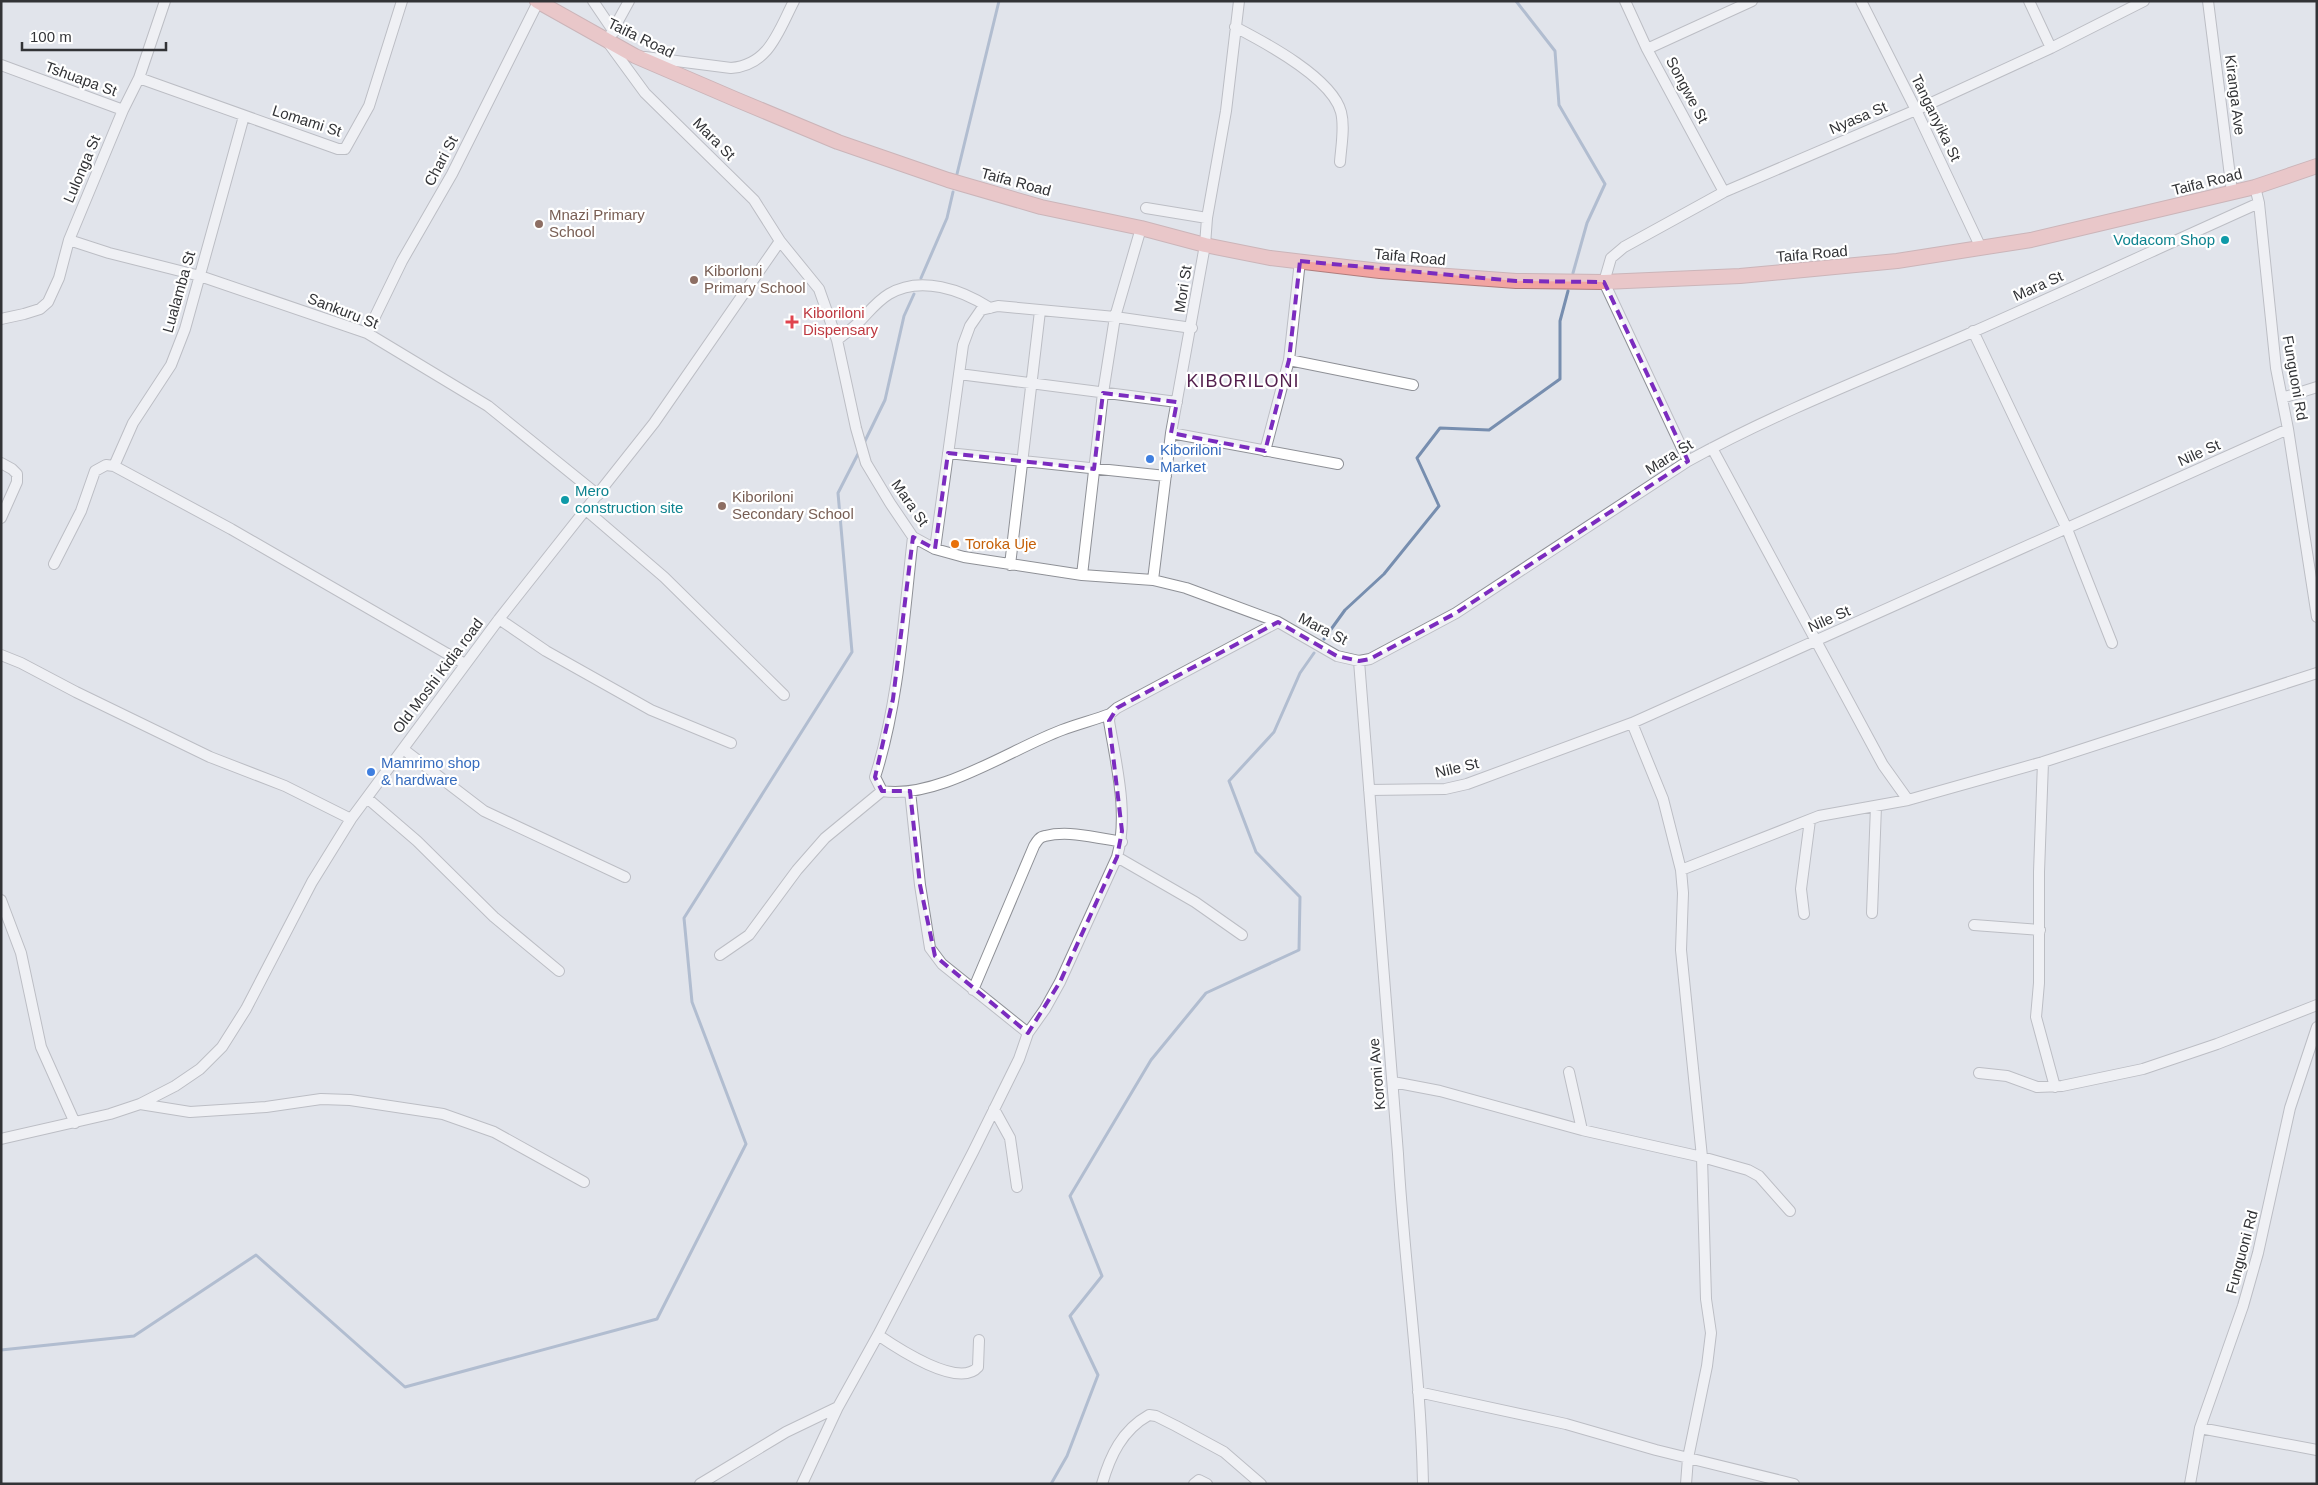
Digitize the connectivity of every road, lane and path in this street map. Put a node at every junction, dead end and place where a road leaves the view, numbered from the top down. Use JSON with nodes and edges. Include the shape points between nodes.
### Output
{"nodes":[{"id":1,"x":165,"y":1,"type":"edge"},
{"id":2,"x":402,"y":1,"type":"edge"},
{"id":3,"x":593,"y":1,"type":"edge"},
{"id":4,"x":629,"y":1,"type":"edge"},
{"id":5,"x":794,"y":1,"type":"edge"},
{"id":6,"x":1238,"y":1,"type":"edge"},
{"id":7,"x":1625,"y":1,"type":"edge"},
{"id":8,"x":1752,"y":1,"type":"edge"},
{"id":9,"x":1861,"y":1,"type":"edge"},
{"id":10,"x":2029,"y":1,"type":"edge"},
{"id":11,"x":2144,"y":1,"type":"edge"},
{"id":12,"x":2208,"y":1,"type":"edge"},
{"id":13,"x":537,"y":2,"type":"edge"},
{"id":14,"x":1236,"y":27,"type":"junction"},
{"id":15,"x":611,"y":36,"type":"junction"},
{"id":16,"x":2051,"y":48,"type":"junction"},
{"id":17,"x":1647,"y":49,"type":"junction"},
{"id":18,"x":635,"y":56,"type":"junction"},
{"id":19,"x":1,"y":65,"type":"edge"},
{"id":20,"x":140,"y":78,"type":"junction"},
{"id":21,"x":123,"y":110,"type":"junction"},
{"id":22,"x":1916,"y":110,"type":"junction"},
{"id":23,"x":244,"y":116,"type":"junction"},
{"id":24,"x":1340,"y":162,"type":"dead end"},
{"id":25,"x":2317,"y":166,"type":"edge"},
{"id":26,"x":2255,"y":187,"type":"junction"},
{"id":27,"x":1724,"y":192,"type":"junction"},
{"id":28,"x":2232,"y":192,"type":"junction"},
{"id":29,"x":2259,"y":202,"type":"junction"},
{"id":30,"x":1146,"y":208,"type":"dead end"},
{"id":31,"x":1207,"y":218,"type":"junction"},
{"id":32,"x":1141,"y":228,"type":"junction"},
{"id":33,"x":69,"y":240,"type":"junction"},
{"id":34,"x":780,"y":241,"type":"junction"},
{"id":35,"x":1205,"y":245,"type":"junction"},
{"id":36,"x":1981,"y":248,"type":"junction"},
{"id":37,"x":1300,"y":261,"type":"junction"},
{"id":38,"x":200,"y":276,"type":"junction"},
{"id":39,"x":1604,"y":282,"type":"junction"},
{"id":40,"x":990,"y":308,"type":"junction"},
{"id":41,"x":1040,"y":311,"type":"junction"},
{"id":42,"x":1115,"y":317,"type":"junction"},
{"id":43,"x":1,"y":319,"type":"edge"},
{"id":44,"x":1192,"y":328,"type":"junction"},
{"id":45,"x":1973,"y":332,"type":"junction"},
{"id":46,"x":367,"y":333,"type":"junction"},
{"id":47,"x":837,"y":340,"type":"junction"},
{"id":48,"x":1289,"y":360,"type":"junction"},
{"id":49,"x":959,"y":374,"type":"junction"},
{"id":50,"x":1032,"y":383,"type":"junction"},
{"id":51,"x":1413,"y":385,"type":"dead end"},
{"id":52,"x":2317,"y":387,"type":"edge"},
{"id":53,"x":1103,"y":393,"type":"junction"},
{"id":54,"x":2282,"y":398,"type":"junction"},
{"id":55,"x":1177,"y":402,"type":"junction"},
{"id":56,"x":2288,"y":429,"type":"junction"},
{"id":57,"x":1171,"y":433,"type":"junction"},
{"id":58,"x":1712,"y":448,"type":"junction"},
{"id":59,"x":1265,"y":451,"type":"junction"},
{"id":60,"x":948,"y":453,"type":"junction"},
{"id":61,"x":1022,"y":461,"type":"junction"},
{"id":62,"x":1688,"y":461,"type":"junction"},
{"id":63,"x":1,"y":463,"type":"edge"},
{"id":64,"x":1338,"y":464,"type":"dead end"},
{"id":65,"x":114,"y":466,"type":"junction"},
{"id":66,"x":1094,"y":469,"type":"junction"},
{"id":67,"x":1166,"y":476,"type":"junction"},
{"id":68,"x":598,"y":495,"type":"junction"},
{"id":69,"x":586,"y":510,"type":"junction"},
{"id":70,"x":1,"y":518,"type":"edge"},
{"id":71,"x":2067,"y":529,"type":"junction"},
{"id":72,"x":913,"y":537,"type":"junction"},
{"id":73,"x":935,"y":548,"type":"junction"},
{"id":74,"x":54,"y":564,"type":"dead end"},
{"id":75,"x":1010,"y":564,"type":"junction"},
{"id":76,"x":1082,"y":575,"type":"junction"},
{"id":77,"x":1153,"y":580,"type":"junction"},
{"id":78,"x":2314,"y":585,"type":"edge"},
{"id":79,"x":2317,"y":617,"type":"edge"},
{"id":80,"x":499,"y":619,"type":"junction"},
{"id":81,"x":1278,"y":622,"type":"junction"},
{"id":82,"x":1816,"y":641,"type":"junction"},
{"id":83,"x":2112,"y":643,"type":"dead end"},
{"id":84,"x":1,"y":655,"type":"edge"},
{"id":85,"x":1359,"y":662,"type":"junction"},
{"id":86,"x":465,"y":664,"type":"junction"},
{"id":87,"x":2317,"y":673,"type":"edge"},
{"id":88,"x":784,"y":695,"type":"dead end"},
{"id":89,"x":1110,"y":714,"type":"junction"},
{"id":90,"x":1632,"y":723,"type":"junction"},
{"id":91,"x":731,"y":743,"type":"dead end"},
{"id":92,"x":403,"y":749,"type":"junction"},
{"id":93,"x":2042,"y":762,"type":"junction"},
{"id":94,"x":1369,"y":790,"type":"junction"},
{"id":95,"x":882,"y":791,"type":"junction"},
{"id":96,"x":910,"y":791,"type":"junction"},
{"id":97,"x":367,"y":798,"type":"junction"},
{"id":98,"x":1908,"y":800,"type":"junction"},
{"id":99,"x":1876,"y":806,"type":"junction"},
{"id":100,"x":351,"y":819,"type":"junction"},
{"id":101,"x":1810,"y":820,"type":"junction"},
{"id":102,"x":1122,"y":842,"type":"junction"},
{"id":103,"x":1118,"y":857,"type":"junction"},
{"id":104,"x":1681,"y":870,"type":"junction"},
{"id":105,"x":625,"y":877,"type":"dead end"},
{"id":106,"x":1,"y":900,"type":"edge"},
{"id":107,"x":1872,"y":913,"type":"dead end"},
{"id":108,"x":1804,"y":914,"type":"dead end"},
{"id":109,"x":1974,"y":925,"type":"dead end"},
{"id":110,"x":2040,"y":930,"type":"junction"},
{"id":111,"x":1242,"y":935,"type":"dead end"},
{"id":112,"x":720,"y":955,"type":"dead end"},
{"id":113,"x":559,"y":971,"type":"dead end"},
{"id":114,"x":973,"y":990,"type":"junction"},
{"id":115,"x":2317,"y":1005,"type":"edge"},
{"id":116,"x":2317,"y":1027,"type":"edge"},
{"id":117,"x":1028,"y":1033,"type":"junction"},
{"id":118,"x":1569,"y":1072,"type":"dead end"},
{"id":119,"x":1979,"y":1073,"type":"dead end"},
{"id":120,"x":1392,"y":1082,"type":"junction"},
{"id":121,"x":2055,"y":1087,"type":"junction"},
{"id":122,"x":140,"y":1104,"type":"junction"},
{"id":123,"x":994,"y":1109,"type":"junction"},
{"id":124,"x":75,"y":1123,"type":"junction"},
{"id":125,"x":1582,"y":1130,"type":"junction"},
{"id":126,"x":1,"y":1139,"type":"edge"},
{"id":127,"x":1702,"y":1157,"type":"junction"},
{"id":128,"x":584,"y":1182,"type":"dead end"},
{"id":129,"x":1017,"y":1187,"type":"dead end"},
{"id":130,"x":1790,"y":1211,"type":"dead end"},
{"id":131,"x":878,"y":1335,"type":"junction"},
{"id":132,"x":979,"y":1340,"type":"dead end"},
{"id":133,"x":1418,"y":1392,"type":"junction"},
{"id":134,"x":838,"y":1407,"type":"junction"},
{"id":135,"x":2200,"y":1428,"type":"junction"},
{"id":136,"x":2317,"y":1450,"type":"edge"},
{"id":137,"x":1688,"y":1458,"type":"junction"},
{"id":138,"x":700,"y":1484,"type":"edge"},
{"id":139,"x":802,"y":1484,"type":"edge"},
{"id":140,"x":1102,"y":1484,"type":"edge"},
{"id":141,"x":1194,"y":1484,"type":"edge"},
{"id":142,"x":1207,"y":1484,"type":"edge"},
{"id":143,"x":1261,"y":1484,"type":"edge"},
{"id":144,"x":1423,"y":1484,"type":"edge"},
{"id":145,"x":1686,"y":1484,"type":"edge"},
{"id":146,"x":1794,"y":1484,"type":"edge"},
{"id":147,"x":2190,"y":1484,"type":"edge"}],
"edges":[{"from":1,"to":20,"type":"street","name":"Lulonga St"},
{"from":2,"to":23,"type":"street","name":"Lomami St","via":[[369,106],[345,149]]},
{"from":3,"to":15,"type":"street","name":"Mara St"},
{"from":4,"to":15,"type":"street"},
{"from":5,"to":18,"type":"street","via":[[766,52],[743,67]]},
{"from":6,"to":14,"type":"street","name":"Mori St"},
{"from":7,"to":17,"type":"street","name":"Songwe St"},
{"from":8,"to":17,"type":"street"},
{"from":9,"to":22,"type":"street","name":"Tanganyika St"},
{"from":10,"to":16,"type":"street"},
{"from":11,"to":16,"type":"street","name":"Nyasa St"},
{"from":12,"to":28,"type":"street","name":"Kiranga Ave"},
{"from":13,"to":15,"type":"highway","name":"Taifa Road"},
{"from":13,"to":46,"type":"street","name":"Chari St","via":[[452,174],[402,260]]},
{"from":14,"to":24,"type":"street","via":[[1277,50],[1323,84],[1336,100],[1342,114]]},
{"from":14,"to":31,"type":"street","name":"Mori St","via":[[1226,111]]},
{"from":15,"to":18,"type":"highway","name":"Taifa Road"},
{"from":15,"to":34,"type":"street","name":"Mara St","via":[[645,94],[754,200]]},
{"from":16,"to":22,"type":"street","name":"Nyasa St"},
{"from":17,"to":27,"type":"street","name":"Songwe St"},
{"from":18,"to":32,"type":"highway","name":"Taifa Road","via":[[838,142],[1041,207]]},
{"from":19,"to":21,"type":"street","name":"Tshuapa St"},
{"from":20,"to":21,"type":"street","name":"Lulonga St"},
{"from":20,"to":23,"type":"street","name":"Lomami St"},
{"from":21,"to":33,"type":"street","name":"Lulonga St"},
{"from":22,"to":27,"type":"street","name":"Nyasa St"},
{"from":22,"to":36,"type":"street","name":"Tanganyika St"},
{"from":23,"to":38,"type":"street","name":"Lualamba St"},
{"from":25,"to":26,"type":"highway","name":"Taifa Road"},
{"from":26,"to":28,"type":"highway","name":"Taifa Road"},
{"from":26,"to":29,"type":"street"},
{"from":27,"to":39,"type":"street","name":"Nyasa St","via":[[1624,247],[1611,258]]},
{"from":28,"to":36,"type":"highway","name":"Taifa Road","via":[[2031,240]]},
{"from":29,"to":45,"type":"street","name":"Mara St"},
{"from":29,"to":54,"type":"street","name":"Funguoni Rd"},
{"from":30,"to":31,"type":"street"},
{"from":31,"to":35,"type":"street","name":"Mori St"},
{"from":32,"to":35,"type":"highway","name":"Taifa Road"},
{"from":32,"to":42,"type":"street"},
{"from":33,"to":38,"type":"street","name":"Sankuru St"},
{"from":33,"to":43,"type":"street","name":"Lulonga St","via":[[59,278],[48,302],[40,308]]},
{"from":34,"to":47,"type":"street","name":"Mara St","via":[[819,289]]},
{"from":34,"to":68,"type":"street","name":"Old Moshi Kidia road","via":[[660,415]]},
{"from":35,"to":37,"type":"highway","name":"Taifa Road"},
{"from":35,"to":44,"type":"street","name":"Mori St"},
{"from":36,"to":39,"type":"highway","name":"Taifa Road","via":[[1823,270]]},
{"from":37,"to":39,"type":"highway","name":"Taifa Road","via":[[1506,281]]},
{"from":37,"to":48,"type":"street"},
{"from":38,"to":46,"type":"street","name":"Sankuru St"},
{"from":38,"to":65,"type":"street","name":"Lualamba St","via":[[171,365],[137,416]]},
{"from":39,"to":62,"type":"street"},
{"from":40,"to":41,"type":"street"},
{"from":40,"to":47,"type":"street","via":[[960,291],[945,287],[900,288],[880,300]]},
{"from":40,"to":49,"type":"street","via":[[981,310],[970,326],[963,344]]},
{"from":41,"to":42,"type":"street"},
{"from":41,"to":50,"type":"street"},
{"from":42,"to":44,"type":"street"},
{"from":42,"to":53,"type":"street"},
{"from":44,"to":55,"type":"street","name":"Mori St"},
{"from":45,"to":58,"type":"street","name":"Mara St"},
{"from":45,"to":71,"type":"street"},
{"from":46,"to":68,"type":"street","name":"Sankuru St","via":[[488,406]]},
{"from":47,"to":72,"type":"street","name":"Mara St","via":[[860,443],[871,471]]},
{"from":48,"to":51,"type":"street"},
{"from":48,"to":59,"type":"street"},
{"from":49,"to":50,"type":"street"},
{"from":49,"to":60,"type":"street"},
{"from":50,"to":53,"type":"street"},
{"from":50,"to":61,"type":"street"},
{"from":52,"to":54,"type":"street"},
{"from":53,"to":55,"type":"street"},
{"from":53,"to":66,"type":"street"},
{"from":54,"to":56,"type":"street","name":"Funguoni Rd"},
{"from":55,"to":57,"type":"street","name":"Mori St"},
{"from":56,"to":71,"type":"street","name":"Nile St"},
{"from":56,"to":78,"type":"street","name":"Funguoni Rd"},
{"from":57,"to":59,"type":"street"},
{"from":57,"to":67,"type":"street","name":"Mori St"},
{"from":58,"to":62,"type":"street","name":"Mara St"},
{"from":58,"to":82,"type":"street"},
{"from":59,"to":64,"type":"street"},
{"from":60,"to":61,"type":"street"},
{"from":60,"to":73,"type":"street"},
{"from":61,"to":66,"type":"street"},
{"from":61,"to":75,"type":"street"},
{"from":62,"to":85,"type":"street","name":"Mara St","via":[[1456,613]]},
{"from":63,"to":70,"type":"street","via":[[17,474]]},
{"from":65,"to":74,"type":"street","via":[[106,464],[96,471]]},
{"from":65,"to":86,"type":"street","via":[[231,528]]},
{"from":66,"to":67,"type":"street"},
{"from":66,"to":76,"type":"street"},
{"from":67,"to":77,"type":"street","name":"Mori St"},
{"from":68,"to":69,"type":"street","name":"Old Moshi Kidia road"},
{"from":69,"to":80,"type":"street","name":"Old Moshi Kidia road"},
{"from":69,"to":88,"type":"street","via":[[664,578]]},
{"from":71,"to":82,"type":"street","name":"Nile St"},
{"from":71,"to":83,"type":"street"},
{"from":72,"to":73,"type":"street","name":"Mara St"},
{"from":72,"to":95,"type":"street","via":[[893,699],[875,777]]},
{"from":73,"to":75,"type":"street","name":"Mara St","via":[[964,557]]},
{"from":75,"to":76,"type":"street","name":"Mara St"},
{"from":76,"to":77,"type":"street","name":"Mara St"},
{"from":77,"to":81,"type":"street","name":"Mara St","via":[[1186,588]]},
{"from":78,"to":79,"type":"street","name":"Funguoni Rd"},
{"from":80,"to":86,"type":"street","name":"Old Moshi Kidia road"},
{"from":80,"to":91,"type":"street","via":[[546,651],[652,710]]},
{"from":81,"to":85,"type":"street","name":"Mara St","via":[[1337,656]]},
{"from":81,"to":89,"type":"street"},
{"from":82,"to":90,"type":"street","name":"Nile St"},
{"from":82,"to":98,"type":"street","via":[[1883,765]]},
{"from":84,"to":100,"type":"street","via":[[210,757],[285,786]]},
{"from":85,"to":94,"type":"street","name":"Koroni Ave"},
{"from":86,"to":92,"type":"street","name":"Old Moshi Kidia road"},
{"from":87,"to":93,"type":"street"},
{"from":89,"to":96,"type":"street","via":[[1062,730],[961,776]]},
{"from":89,"to":102,"type":"street","via":[[1120,792]]},
{"from":90,"to":94,"type":"street","name":"Nile St","via":[[1467,784],[1445,789]]},
{"from":90,"to":104,"type":"street","via":[[1664,799]]},
{"from":92,"to":97,"type":"street","name":"Old Moshi Kidia road"},
{"from":92,"to":105,"type":"street","via":[[484,810]]},
{"from":93,"to":98,"type":"street"},
{"from":93,"to":110,"type":"street"},
{"from":94,"to":120,"type":"street","name":"Koroni Ave"},
{"from":95,"to":96,"type":"street"},
{"from":95,"to":112,"type":"street","via":[[825,838],[749,935]]},
{"from":96,"to":114,"type":"street","via":[[930,948],[942,964]]},
{"from":97,"to":100,"type":"street","name":"Old Moshi Kidia road"},
{"from":97,"to":113,"type":"street","via":[[417,841],[494,916]]},
{"from":98,"to":99,"type":"street"},
{"from":99,"to":101,"type":"street"},
{"from":99,"to":107,"type":"street"},
{"from":100,"to":122,"type":"street","name":"Old Moshi Kidia road","via":[[312,882],[246,1009],[222,1047],[175,1086]]},
{"from":101,"to":104,"type":"street"},
{"from":101,"to":108,"type":"street","via":[[1801,889]]},
{"from":102,"to":103,"type":"street"},
{"from":102,"to":114,"type":"street","via":[[1073,835],[1039,838]]},
{"from":103,"to":111,"type":"street","via":[[1195,902]]},
{"from":103,"to":117,"type":"street","via":[[1060,982]]},
{"from":104,"to":127,"type":"street","via":[[1682,970]]},
{"from":106,"to":124,"type":"street","via":[[21,953],[41,1047]]},
{"from":109,"to":110,"type":"street"},
{"from":110,"to":121,"type":"street","via":[[2036,1017]]},
{"from":114,"to":117,"type":"street"},
{"from":115,"to":121,"type":"street","via":[[2143,1069]]},
{"from":116,"to":135,"type":"street","name":"Funguoni Rd","via":[[2290,1108],[2267,1220],[2246,1297]]},
{"from":117,"to":123,"type":"street"},
{"from":118,"to":125,"type":"street"},
{"from":119,"to":121,"type":"street","via":[[2007,1076],[2037,1087]]},
{"from":120,"to":125,"type":"street","via":[[1510,1109]]},
{"from":120,"to":133,"type":"street","name":"Koroni Ave"},
{"from":122,"to":124,"type":"street","name":"Old Moshi Kidia road"},
{"from":122,"to":128,"type":"street","via":[[196,1112],[321,1099],[350,1100],[443,1114],[494,1132]]},
{"from":123,"to":129,"type":"street","via":[[1010,1138]]},
{"from":123,"to":131,"type":"street"},
{"from":124,"to":126,"type":"street","name":"Old Moshi Kidia road"},
{"from":125,"to":127,"type":"street"},
{"from":127,"to":130,"type":"street","via":[[1759,1176]]},
{"from":127,"to":137,"type":"street","via":[[1706,1299],[1711,1342]]},
{"from":131,"to":132,"type":"street","via":[[922,1362],[966,1374],[978,1367]]},
{"from":131,"to":134,"type":"street"},
{"from":133,"to":137,"type":"street","via":[[1566,1424]]},
{"from":133,"to":144,"type":"street","name":"Koroni Ave"},
{"from":134,"to":138,"type":"street","via":[[779,1437]]},
{"from":134,"to":139,"type":"street"},
{"from":135,"to":136,"type":"street"},
{"from":135,"to":147,"type":"street","name":"Funguoni Rd"},
{"from":137,"to":145,"type":"street"},
{"from":137,"to":146,"type":"street"},
{"from":140,"to":143,"type":"street","via":[[1117,1446],[1128,1431],[1149,1415],[1224,1452]]},
{"from":141,"to":142,"type":"street","via":[[1199,1480]]}]}
